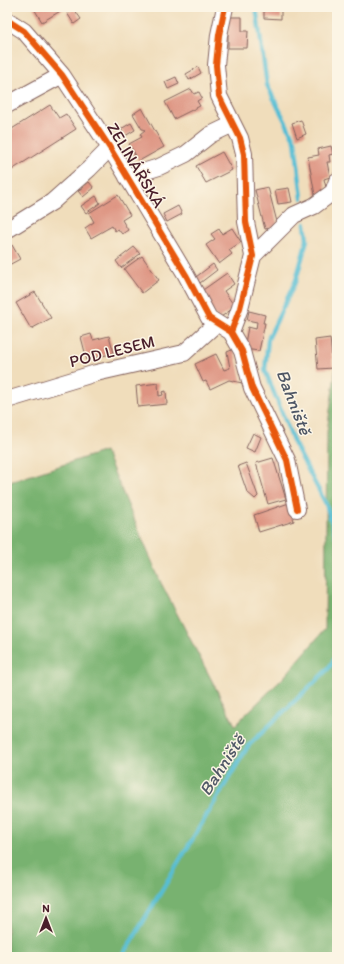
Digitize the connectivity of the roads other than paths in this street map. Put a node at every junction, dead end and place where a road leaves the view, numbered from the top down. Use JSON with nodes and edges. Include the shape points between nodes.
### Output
{"nodes":[{"id":1,"x":225,"y":7,"type":"edge"},
{"id":2,"x":7,"y":20,"type":"edge"},
{"id":3,"x":62,"y":75,"type":"junction"},
{"id":4,"x":7,"y":105,"type":"edge"},
{"id":5,"x":233,"y":124,"type":"junction"},
{"id":6,"x":110,"y":148,"type":"junction"},
{"id":7,"x":127,"y":176,"type":"junction"},
{"id":8,"x":337,"y":181,"type":"edge"},
{"id":9,"x":7,"y":230,"type":"edge"},
{"id":10,"x":253,"y":256,"type":"junction"},
{"id":11,"x":217,"y":323,"type":"junction"},
{"id":12,"x":231,"y":332,"type":"junction"},
{"id":13,"x":7,"y":400,"type":"edge"},
{"id":14,"x":297,"y":509,"type":"dead end"}],
"edges":[{"from":1,"to":5,"type":"street","via":[[216,65],[219,96]]},
{"from":2,"to":3,"type":"street","name":"ZELINÁŘSKÁ","via":[[24,30]]},
{"from":3,"to":4,"type":"street"},
{"from":3,"to":6,"type":"street","name":"ZELINÁŘSKÁ"},
{"from":5,"to":7,"type":"street","via":[[210,135],[179,158]]},
{"from":5,"to":10,"type":"street","via":[[244,154],[246,222]]},
{"from":6,"to":7,"type":"street","name":"ZELINÁŘSKÁ"},
{"from":6,"to":9,"type":"street","via":[[52,202]]},
{"from":7,"to":11,"type":"street","name":"ZELINÁŘSKÁ","via":[[209,318]]},
{"from":8,"to":10,"type":"street","via":[[333,192],[294,216]]},
{"from":10,"to":12,"type":"street"},
{"from":11,"to":12,"type":"street","name":"ZELINÁŘSKÁ"},
{"from":11,"to":13,"type":"street","name":"POD LESEM","via":[[184,353],[96,373]]},
{"from":12,"to":14,"type":"street","via":[[242,351],[252,388],[286,460]]}]}
